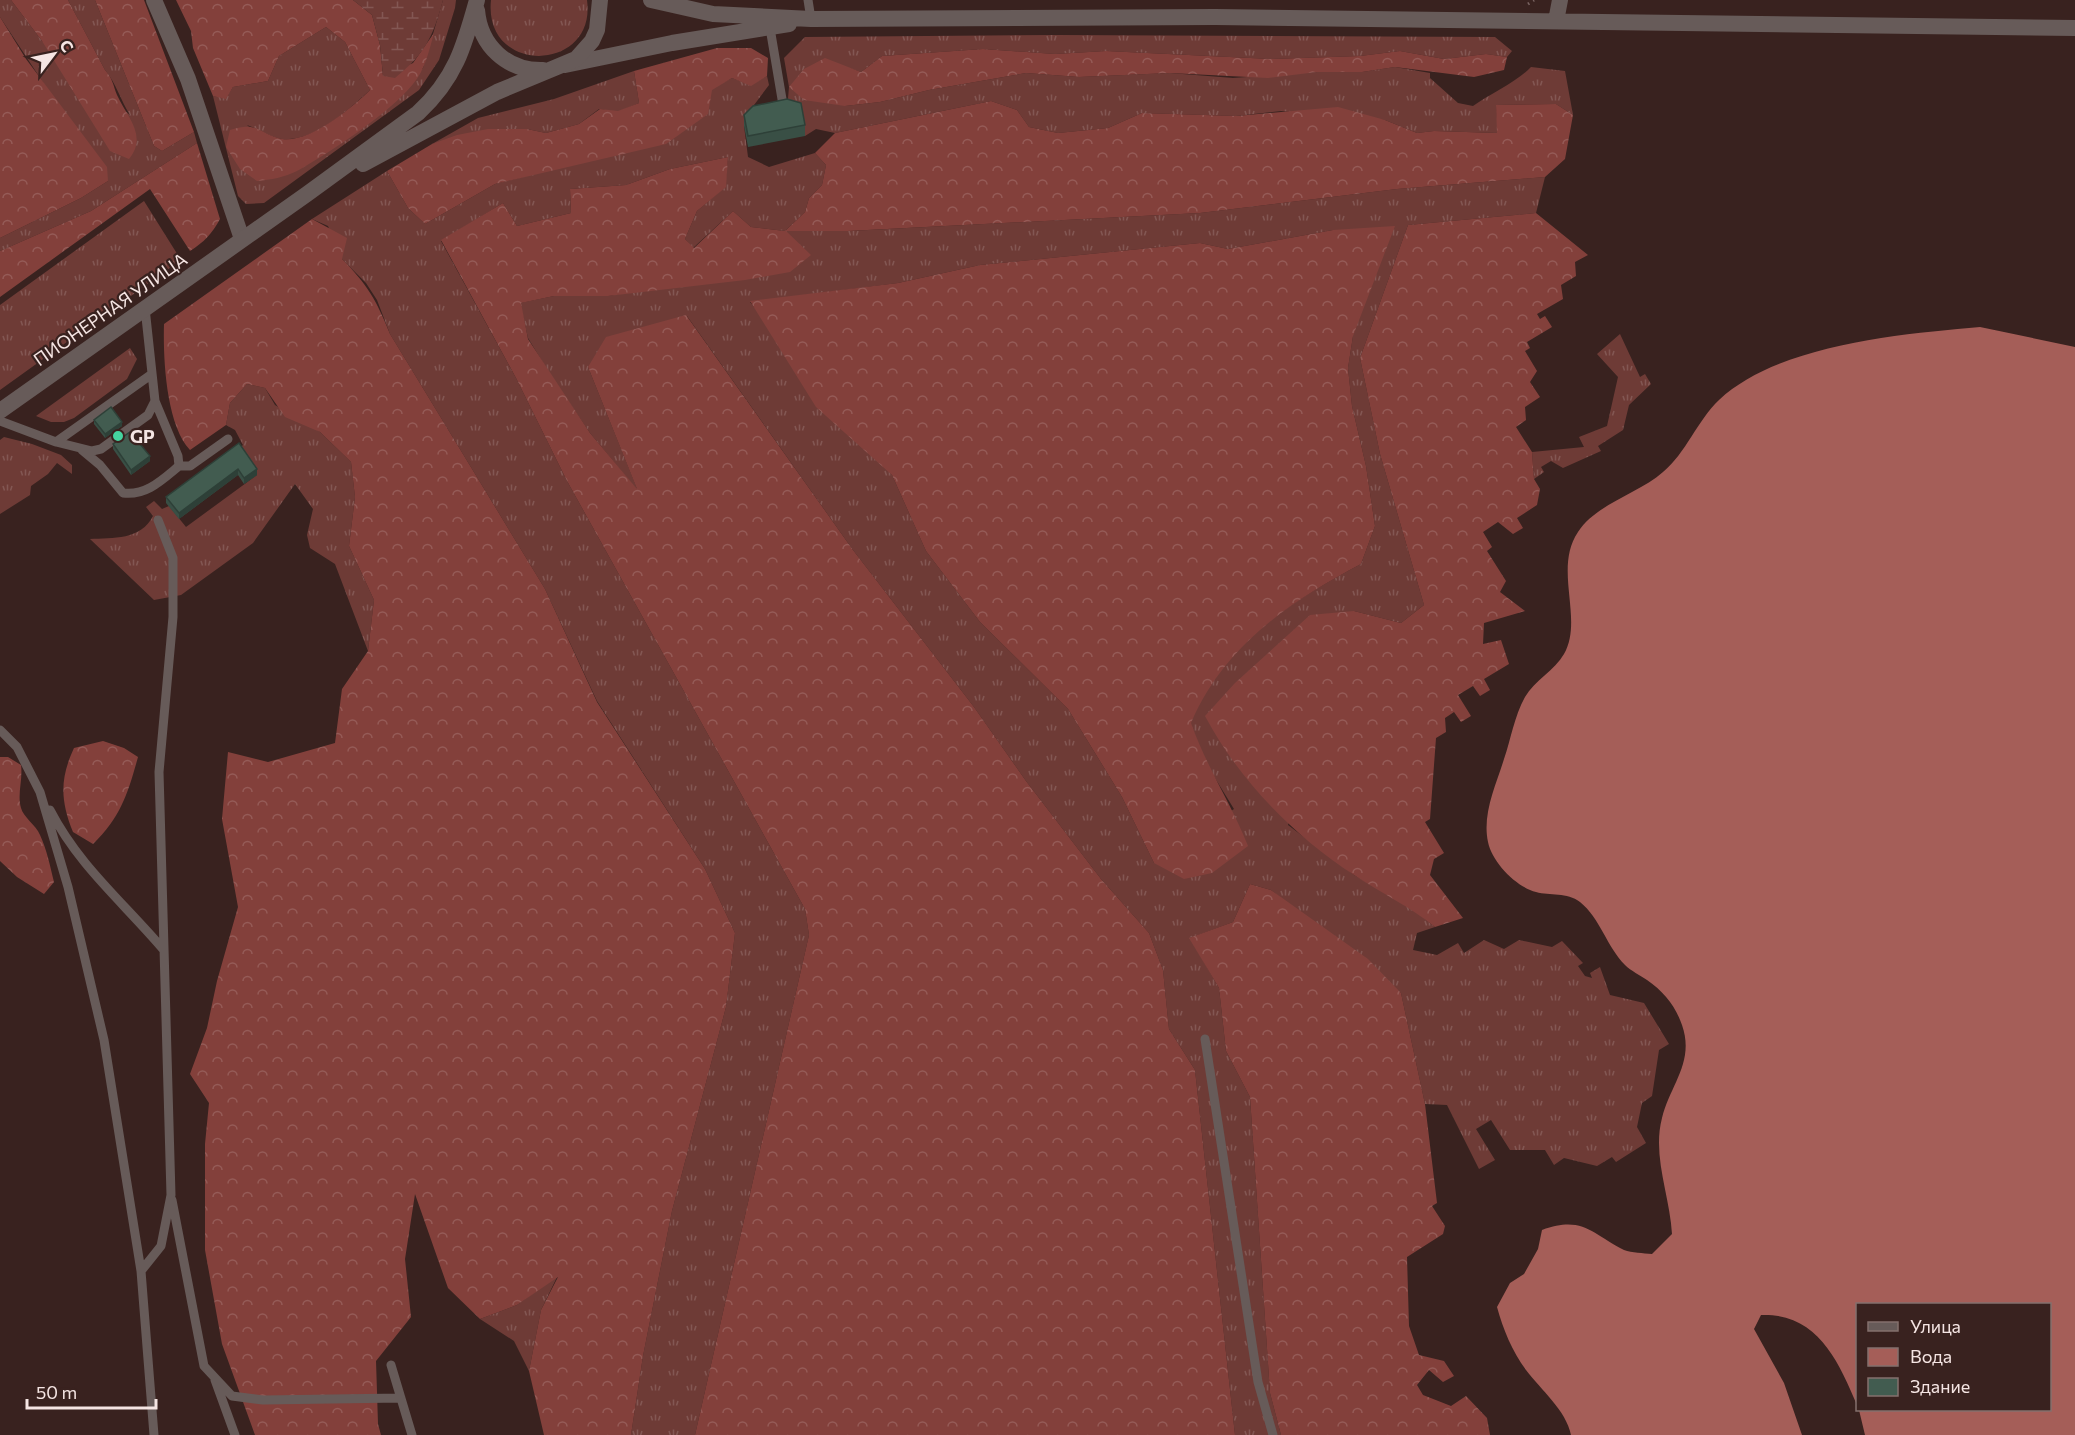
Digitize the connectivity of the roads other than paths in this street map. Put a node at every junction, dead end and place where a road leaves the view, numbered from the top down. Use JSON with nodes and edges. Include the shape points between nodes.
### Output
{"nodes":[{"id":1,"x":154,"y":0,"type":"edge"},
{"id":2,"x":477,"y":0,"type":"edge"},
{"id":3,"x":600,"y":0,"type":"edge"},
{"id":4,"x":651,"y":0,"type":"edge"},
{"id":5,"x":808,"y":0,"type":"edge"},
{"id":6,"x":1560,"y":0,"type":"edge"},
{"id":7,"x":811,"y":19,"type":"junction"},
{"id":8,"x":1556,"y":21,"type":"junction"},
{"id":9,"x":770,"y":28,"type":"junction"},
{"id":10,"x":2075,"y":28,"type":"edge"},
{"id":11,"x":561,"y":66,"type":"junction"},
{"id":12,"x":783,"y":105,"type":"edge"},
{"id":13,"x":307,"y":194,"type":"junction"},
{"id":14,"x":242,"y":239,"type":"junction"},
{"id":15,"x":145,"y":308,"type":"junction"},
{"id":16,"x":152,"y":374,"type":"junction"},
{"id":17,"x":154,"y":401,"type":"junction"},
{"id":18,"x":0,"y":411,"type":"edge"},
{"id":19,"x":0,"y":421,"type":"edge"},
{"id":20,"x":228,"y":439,"type":"dead end"},
{"id":21,"x":56,"y":442,"type":"junction"},
{"id":22,"x":82,"y":450,"type":"junction"},
{"id":23,"x":179,"y":466,"type":"junction"},
{"id":24,"x":158,"y":520,"type":"dead end"},
{"id":25,"x":0,"y":730,"type":"edge"},
{"id":26,"x":40,"y":792,"type":"junction"},
{"id":27,"x":163,"y":949,"type":"junction"},
{"id":28,"x":1205,"y":1038,"type":"dead end"},
{"id":29,"x":171,"y":1195,"type":"junction"},
{"id":30,"x":141,"y":1271,"type":"junction"},
{"id":31,"x":391,"y":1365,"type":"dead end"},
{"id":32,"x":213,"y":1375,"type":"junction"},
{"id":33,"x":401,"y":1398,"type":"junction"},
{"id":34,"x":154,"y":1435,"type":"edge"},
{"id":35,"x":235,"y":1435,"type":"edge"},
{"id":36,"x":412,"y":1435,"type":"edge"},
{"id":37,"x":1273,"y":1435,"type":"edge"}],
"edges":[{"from":1,"to":14,"type":"street","via":[[188,79]]},
{"from":2,"to":11,"type":"street","via":[[480,29],[497,54],[525,69]]},
{"from":2,"to":13,"type":"street","via":[[461,55],[433,99]]},
{"from":3,"to":11,"type":"street","via":[[600,19],[592,41],[576,58]]},
{"from":4,"to":7,"type":"street","via":[[713,14]]},
{"from":5,"to":7,"type":"lane"},
{"from":6,"to":8,"type":"street"},
{"from":7,"to":8,"type":"street","via":[[1215,17]]},
{"from":7,"to":9,"type":"street"},
{"from":8,"to":10,"type":"street"},
{"from":9,"to":11,"type":"street"},
{"from":9,"to":12,"type":"lane"},
{"from":11,"to":13,"type":"street","via":[[465,108]]},
{"from":13,"to":14,"type":"street","name":"ПИОНЕРНАЯ УЛИЦА"},
{"from":14,"to":15,"type":"street","name":"ПИОНЕРНАЯ УЛИЦА"},
{"from":15,"to":16,"type":"lane"},
{"from":15,"to":18,"type":"street","name":"ПИОНЕРНАЯ УЛИЦА"},
{"from":16,"to":17,"type":"lane"},
{"from":16,"to":21,"type":"lane"},
{"from":17,"to":22,"type":"lane","via":[[148,415],[101,449]]},
{"from":17,"to":23,"type":"lane"},
{"from":19,"to":21,"type":"lane"},
{"from":20,"to":23,"type":"lane","via":[[190,466]]},
{"from":21,"to":22,"type":"lane"},
{"from":22,"to":23,"type":"lane","via":[[123,493],[137,495]]},
{"from":24,"to":27,"type":"lane","via":[[173,558],[173,617],[159,772]]},
{"from":25,"to":26,"type":"lane","via":[[17,747]]},
{"from":26,"to":27,"type":"lane","via":[[65,840],[96,879]]},
{"from":26,"to":30,"type":"lane","via":[[68,886],[104,1040]]},
{"from":27,"to":29,"type":"lane"},
{"from":28,"to":37,"type":"lane","via":[[1258,1382]]},
{"from":29,"to":30,"type":"lane","via":[[161,1246]]},
{"from":29,"to":32,"type":"lane","via":[[204,1366]]},
{"from":30,"to":34,"type":"lane"},
{"from":31,"to":33,"type":"lane"},
{"from":32,"to":33,"type":"lane","via":[[232,1396],[263,1400]]},
{"from":32,"to":35,"type":"lane"},
{"from":33,"to":36,"type":"lane"}]}
